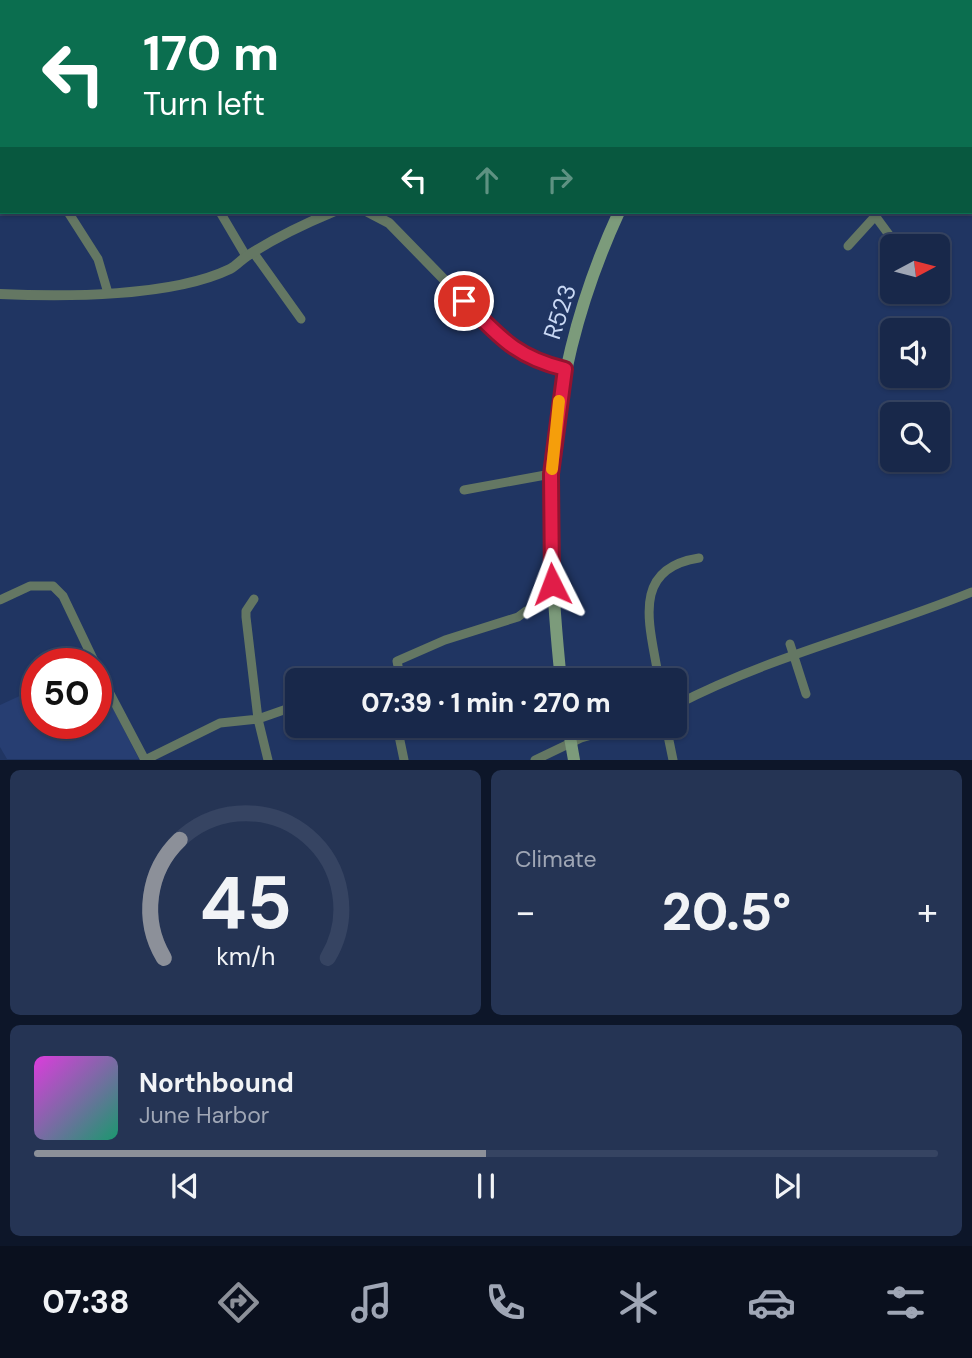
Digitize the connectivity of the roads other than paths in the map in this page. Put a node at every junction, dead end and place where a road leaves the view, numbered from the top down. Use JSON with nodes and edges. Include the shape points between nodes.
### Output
{"nodes":[{"id":1,"x":69,"y":214,"type":"edge"},
{"id":2,"x":223,"y":214,"type":"edge"},
{"id":3,"x":329,"y":214,"type":"edge"},
{"id":4,"x":372,"y":214,"type":"edge"},
{"id":5,"x":618,"y":214,"type":"edge"},
{"id":6,"x":874,"y":214,"type":"edge"},
{"id":7,"x":876,"y":214,"type":"edge"},
{"id":8,"x":889,"y":234,"type":"edge"},
{"id":9,"x":848,"y":246,"type":"dead end"},
{"id":10,"x":250,"y":254,"type":"junction"},
{"id":11,"x":108,"y":293,"type":"junction"},
{"id":12,"x":0,"y":294,"type":"edge"},
{"id":13,"x":301,"y":319,"type":"dead end"},
{"id":14,"x":565,"y":369,"type":"junction"},
{"id":15,"x":551,"y":474,"type":"junction"},
{"id":16,"x":464,"y":490,"type":"dead end"},
{"id":17,"x":699,"y":558,"type":"dead end"},
{"id":18,"x":972,"y":592,"type":"edge"},
{"id":19,"x":254,"y":599,"type":"dead end"},
{"id":20,"x":0,"y":600,"type":"edge"},
{"id":21,"x":526,"y":611,"type":"dead end"},
{"id":22,"x":87,"y":648,"type":"edge"},
{"id":23,"x":792,"y":649,"type":"junction"},
{"id":24,"x":399,"y":668,"type":"edge"},
{"id":25,"x":560,"y":668,"type":"edge"},
{"id":26,"x":657,"y":668,"type":"edge"},
{"id":27,"x":806,"y":694,"type":"dead end"},
{"id":28,"x":112,"y":697,"type":"edge"},
{"id":29,"x":687,"y":700,"type":"edge"},
{"id":30,"x":285,"y":710,"type":"edge"},
{"id":31,"x":258,"y":719,"type":"junction"},
{"id":32,"x":402,"y":738,"type":"edge"},
{"id":33,"x":570,"y":738,"type":"edge"},
{"id":34,"x":581,"y":738,"type":"edge"},
{"id":35,"x":668,"y":738,"type":"edge"},
{"id":36,"x":571,"y":744,"type":"junction"},
{"id":37,"x":145,"y":760,"type":"edge"},
{"id":38,"x":268,"y":760,"type":"edge"},
{"id":39,"x":404,"y":760,"type":"edge"},
{"id":40,"x":535,"y":760,"type":"edge"},
{"id":41,"x":574,"y":760,"type":"edge"},
{"id":42,"x":673,"y":760,"type":"edge"}],
"edges":[{"from":1,"to":11,"type":"street","via":[[98,259]]},
{"from":2,"to":10,"type":"street"},
{"from":3,"to":10,"type":"street"},
{"from":4,"to":14,"type":"street","via":[[389,223],[506,343],[535,362]]},
{"from":5,"to":14,"type":"main road","name":"R523","number":"R523","via":[[598,259]]},
{"from":6,"to":9,"type":"street"},
{"from":7,"to":8,"type":"street"},
{"from":10,"to":11,"type":"street","via":[[231,269],[196,279]]},
{"from":10,"to":13,"type":"street"},
{"from":11,"to":12,"type":"street"},
{"from":14,"to":15,"type":"main road","name":"R523","number":"R523"},
{"from":15,"to":16,"type":"street"},
{"from":15,"to":25,"type":"main road","name":"R523","number":"R523","via":[[550,566]]},
{"from":17,"to":26,"type":"street","via":[[672,568],[657,581],[648,598]]},
{"from":18,"to":23,"type":"street","via":[[906,619]]},
{"from":19,"to":31,"type":"street","via":[[246,611]]},
{"from":20,"to":22,"type":"street","via":[[30,586],[53,586],[63,596]]},
{"from":21,"to":24,"type":"street","via":[[397,661]]},
{"from":23,"to":27,"type":"street"},
{"from":23,"to":29,"type":"street"},
{"from":28,"to":37,"type":"street"},
{"from":30,"to":31,"type":"street"},
{"from":31,"to":37,"type":"street","via":[[220,723]]},
{"from":31,"to":38,"type":"street"},
{"from":32,"to":39,"type":"street"},
{"from":33,"to":36,"type":"main road"},
{"from":34,"to":36,"type":"street"},
{"from":35,"to":42,"type":"street"},
{"from":36,"to":40,"type":"street"},
{"from":36,"to":41,"type":"main road"}]}
